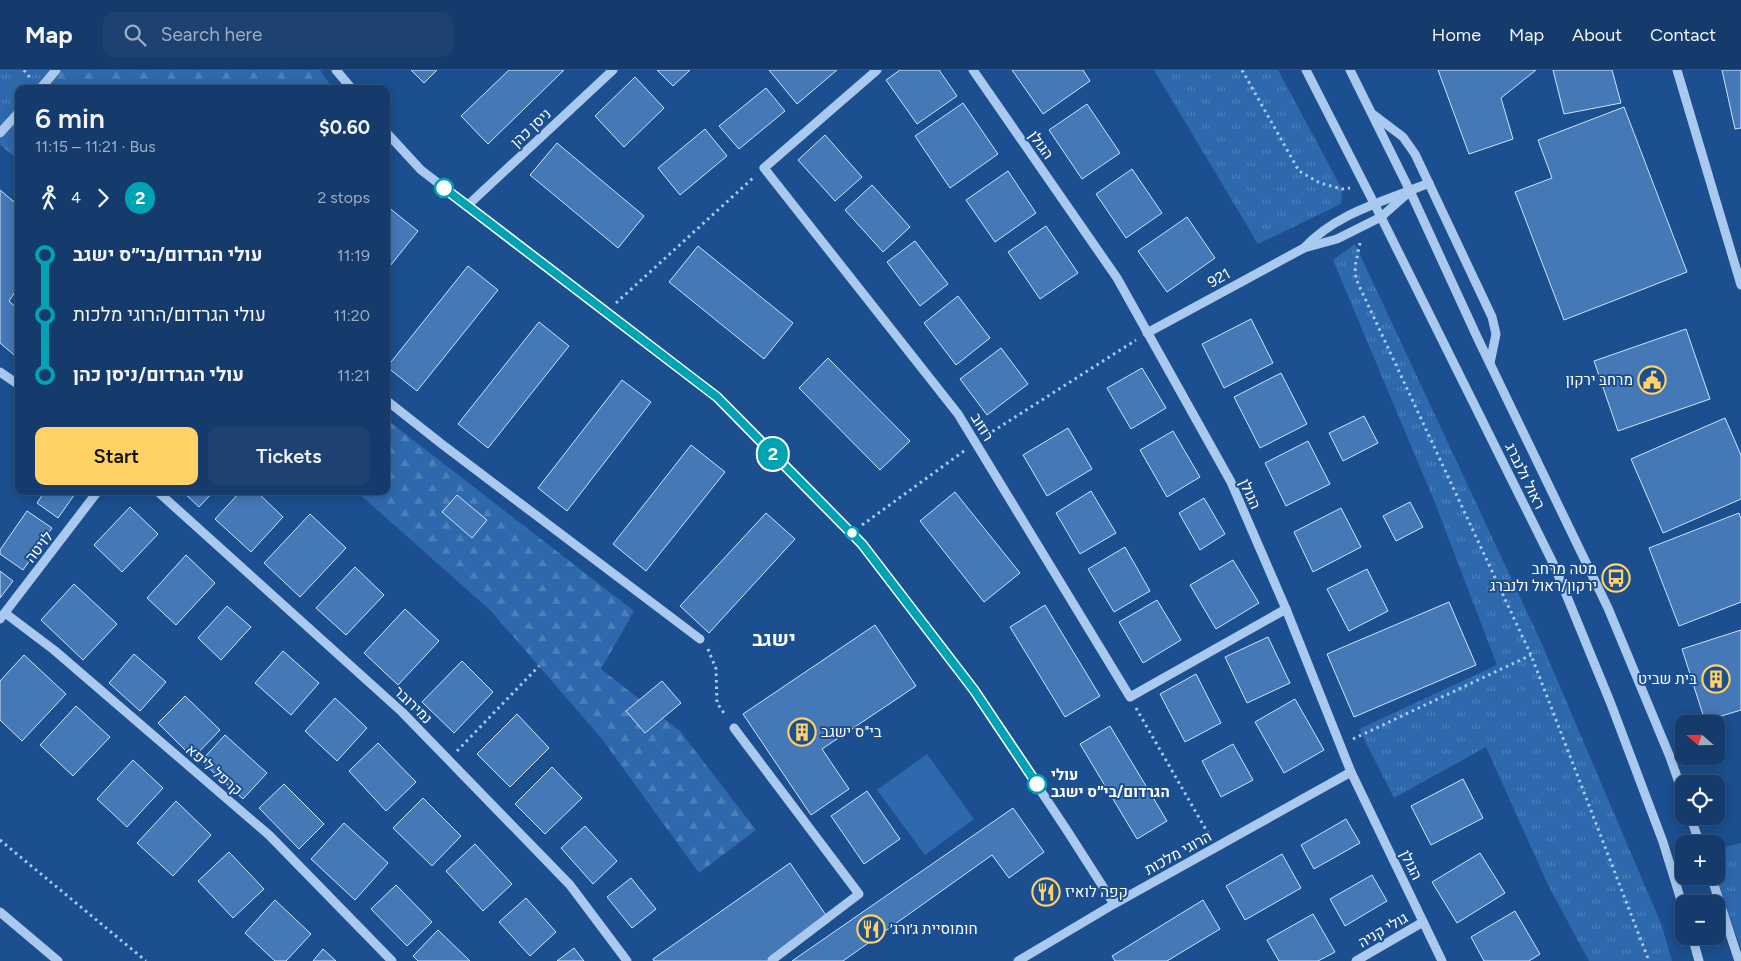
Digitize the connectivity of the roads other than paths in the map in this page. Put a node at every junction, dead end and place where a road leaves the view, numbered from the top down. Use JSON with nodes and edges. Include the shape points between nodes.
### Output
{"nodes":[{"id":1,"x":56,"y":70,"type":"edge"},
{"id":2,"x":336,"y":70,"type":"edge"},
{"id":3,"x":613,"y":70,"type":"edge"},
{"id":4,"x":877,"y":70,"type":"edge"},
{"id":5,"x":972,"y":70,"type":"edge"},
{"id":6,"x":1306,"y":70,"type":"edge"},
{"id":7,"x":1350,"y":70,"type":"edge"},
{"id":8,"x":1678,"y":70,"type":"edge"},
{"id":9,"x":43,"y":85,"type":"edge"},
{"id":10,"x":349,"y":85,"type":"edge"},
{"id":11,"x":1372,"y":113,"type":"junction"},
{"id":12,"x":15,"y":116,"type":"edge"},
{"id":13,"x":0,"y":133,"type":"edge"},
{"id":14,"x":390,"y":136,"type":"edge"},
{"id":15,"x":1429,"y":183,"type":"junction"},
{"id":16,"x":1410,"y":191,"type":"junction"},
{"id":17,"x":1374,"y":203,"type":"junction"},
{"id":18,"x":467,"y":206,"type":"junction"},
{"id":19,"x":1381,"y":217,"type":"junction"},
{"id":20,"x":1304,"y":248,"type":"junction"},
{"id":21,"x":1741,"y":285,"type":"edge"},
{"id":22,"x":1147,"y":333,"type":"junction"},
{"id":23,"x":1490,"y":363,"type":"junction"},
{"id":24,"x":0,"y":372,"type":"edge"},
{"id":25,"x":15,"y":383,"type":"edge"},
{"id":26,"x":390,"y":403,"type":"edge"},
{"id":27,"x":95,"y":495,"type":"edge"},
{"id":28,"x":161,"y":495,"type":"edge"},
{"id":29,"x":1286,"y":609,"type":"junction"},
{"id":30,"x":2,"y":616,"type":"edge"},
{"id":31,"x":700,"y":639,"type":"road end"},
{"id":32,"x":734,"y":728,"type":"road end"},
{"id":33,"x":1352,"y":772,"type":"junction"},
{"id":34,"x":1676,"y":775,"type":"edge"},
{"id":35,"x":1713,"y":885,"type":"edge"},
{"id":36,"x":1679,"y":895,"type":"edge"},
{"id":37,"x":1114,"y":904,"type":"junction"},
{"id":38,"x":0,"y":912,"type":"edge"},
{"id":39,"x":1423,"y":922,"type":"junction"},
{"id":40,"x":1695,"y":945,"type":"edge"},
{"id":41,"x":58,"y":961,"type":"edge"},
{"id":42,"x":392,"y":961,"type":"edge"},
{"id":43,"x":627,"y":961,"type":"edge"},
{"id":44,"x":772,"y":961,"type":"edge"},
{"id":45,"x":1018,"y":961,"type":"edge"},
{"id":46,"x":1356,"y":961,"type":"edge"},
{"id":47,"x":1442,"y":961,"type":"edge"},
{"id":48,"x":1699,"y":961,"type":"edge"},
{"id":49,"x":1739,"y":961,"type":"edge"}],
"edges":[{"from":1,"to":9,"type":"street"},
{"from":2,"to":10,"type":"street"},
{"from":3,"to":18,"type":"street","name":"ניסן כהן"},
{"from":4,"to":29,"type":"street","name":"רוזוב","via":[[764,168],[958,414],[1130,697]]},
{"from":5,"to":22,"type":"street","name":"הגולן","via":[[1117,278]]},
{"from":6,"to":17,"type":"street","name":"ראול ולנברג"},
{"from":7,"to":11,"type":"street","name":"ראול ולנברג"},
{"from":8,"to":21,"type":"street"},
{"from":11,"to":15,"type":"street","via":[[1403,137]]},
{"from":11,"to":16,"type":"street","name":"ראול ולנברג"},
{"from":12,"to":13,"type":"street"},
{"from":14,"to":18,"type":"street","via":[[421,170]]},
{"from":15,"to":16,"type":"street"},
{"from":15,"to":23,"type":"street","via":[[1492,317],[1496,334]]},
{"from":16,"to":17,"type":"street","name":"921"},
{"from":16,"to":19,"type":"street","name":"921"},
{"from":16,"to":23,"type":"street","name":"ראול ולנברג"},
{"from":17,"to":19,"type":"street","name":"ראול ולנברג"},
{"from":17,"to":20,"type":"street","name":"921","via":[[1322,231]]},
{"from":18,"to":37,"type":"street","via":[[717,397],[862,544],[974,690]]},
{"from":19,"to":20,"type":"street","name":"921","via":[[1337,240]]},
{"from":19,"to":36,"type":"street","name":"ראול ולנברג","via":[[1554,565],[1618,722]]},
{"from":20,"to":22,"type":"street","name":"921"},
{"from":22,"to":29,"type":"street","name":"הגולן","via":[[1230,482]]},
{"from":23,"to":34,"type":"street","name":"ראול ולנברג","via":[[1608,608]]},
{"from":24,"to":25,"type":"street"},
{"from":26,"to":31,"type":"street"},
{"from":27,"to":30,"type":"street","name":"לויטה"},
{"from":28,"to":43,"type":"street","name":"נמירובר","via":[[402,712],[570,884]]},
{"from":29,"to":33,"type":"street","name":"הגולן"},
{"from":30,"to":42,"type":"street","name":"קרפל ליפא","via":[[54,650],[269,835]]},
{"from":32,"to":44,"type":"street","via":[[859,894]]},
{"from":33,"to":37,"type":"street","name":"הרוגי מלכות"},
{"from":33,"to":39,"type":"street","name":"הגולן"},
{"from":35,"to":49,"type":"street"},
{"from":37,"to":45,"type":"street","name":"הרוגי מלכות"},
{"from":38,"to":41,"type":"street"},
{"from":39,"to":46,"type":"street","name":"גולי קניה"},
{"from":39,"to":47,"type":"street","name":"הגולן"},
{"from":40,"to":48,"type":"street"}]}
